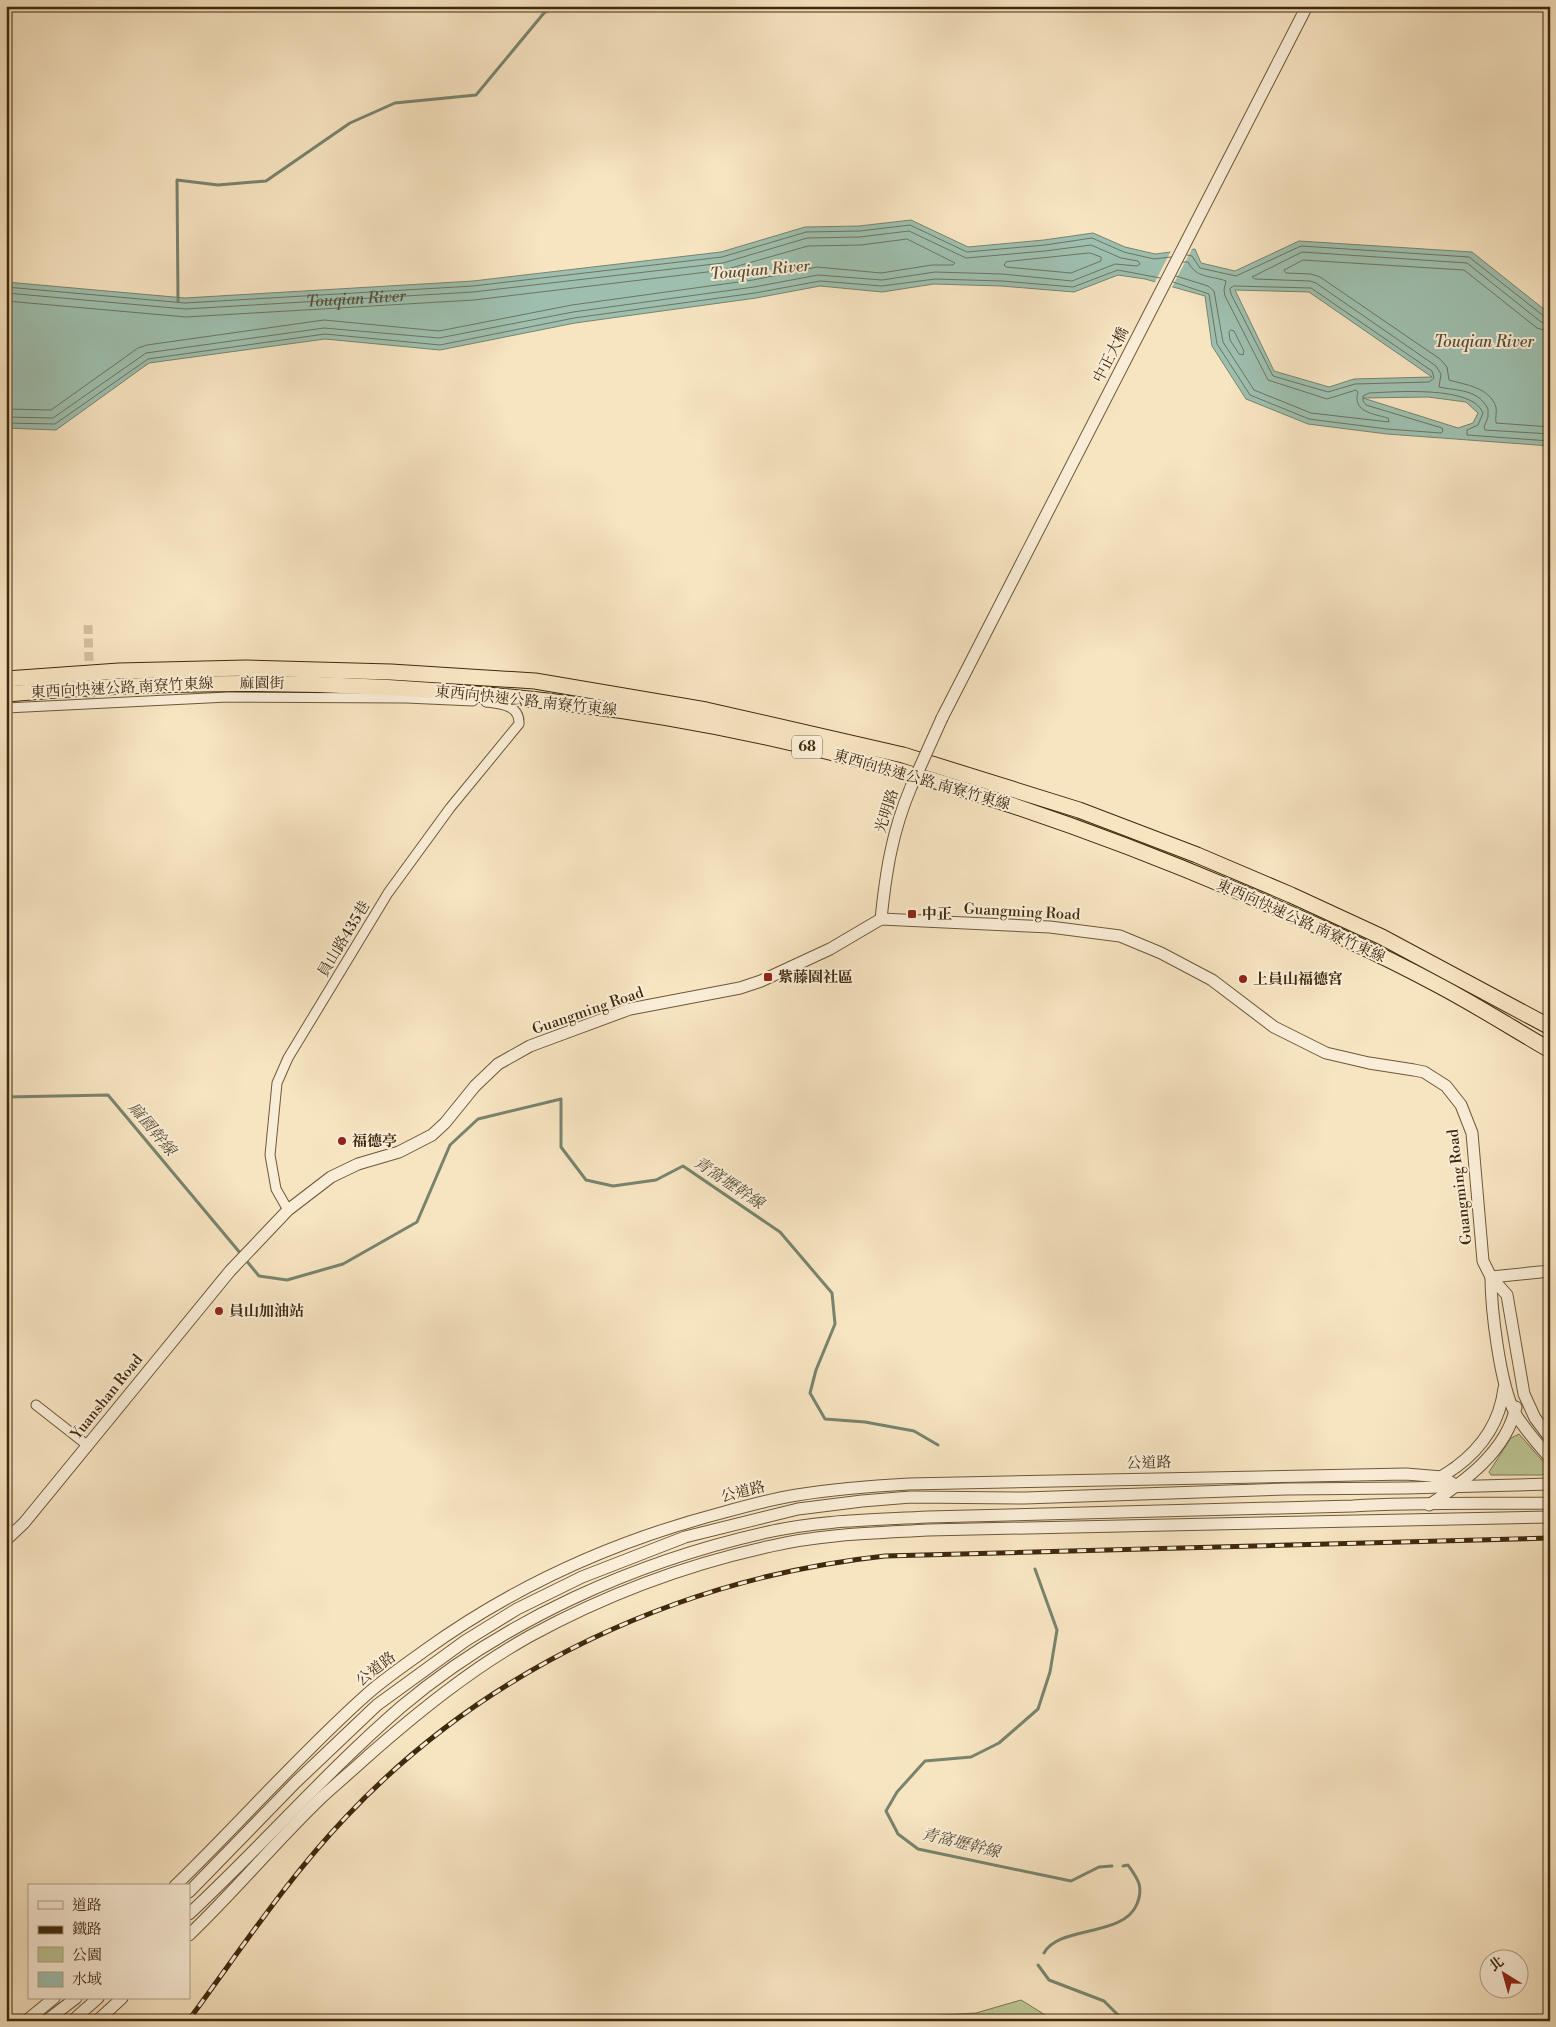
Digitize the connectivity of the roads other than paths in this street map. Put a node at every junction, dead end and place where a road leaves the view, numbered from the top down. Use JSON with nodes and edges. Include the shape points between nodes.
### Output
{"nodes":[{"id":1,"x":1307,"y":6,"type":"edge"},
{"id":2,"x":6,"y":679,"type":"edge"},
{"id":3,"x":6,"y":694,"type":"edge"},
{"id":4,"x":6,"y":708,"type":"edge"},
{"id":5,"x":516,"y":711,"type":"joint"},
{"id":6,"x":942,"y":718,"type":"joint"},
{"id":7,"x":881,"y":919,"type":"junction"},
{"id":8,"x":1550,"y":1027,"type":"edge"},
{"id":9,"x":1550,"y":1050,"type":"edge"},
{"id":10,"x":288,"y":1210,"type":"junction"},
{"id":11,"x":1550,"y":1271,"type":"edge"},
{"id":12,"x":1491,"y":1277,"type":"junction"},
{"id":13,"x":1502,"y":1372,"type":"junction"},
{"id":14,"x":1520,"y":1378,"type":"junction"},
{"id":15,"x":36,"y":1406,"type":"dead end"},
{"id":16,"x":1515,"y":1412,"type":"junction"},
{"id":17,"x":1550,"y":1438,"type":"edge"},
{"id":18,"x":87,"y":1445,"type":"junction"},
{"id":19,"x":1550,"y":1458,"type":"edge"},
{"id":20,"x":1316,"y":1475,"type":"junction"},
{"id":21,"x":1442,"y":1477,"type":"junction"},
{"id":22,"x":1550,"y":1484,"type":"edge"},
{"id":23,"x":1457,"y":1486,"type":"junction"},
{"id":24,"x":1406,"y":1488,"type":"junction"},
{"id":25,"x":1315,"y":1489,"type":"junction"},
{"id":26,"x":1550,"y":1503,"type":"edge"},
{"id":27,"x":755,"y":1504,"type":"junction"},
{"id":28,"x":1430,"y":1504,"type":"junction"},
{"id":29,"x":757,"y":1517,"type":"junction"},
{"id":30,"x":1550,"y":1517,"type":"edge"},
{"id":31,"x":1407,"y":1519,"type":"junction"},
{"id":32,"x":6,"y":1540,"type":"edge"},
{"id":33,"x":178,"y":1884,"type":"edge"},
{"id":34,"x":190,"y":1891,"type":"edge"},
{"id":35,"x":190,"y":1913,"type":"edge"},
{"id":36,"x":190,"y":1935,"type":"edge"},
{"id":37,"x":52,"y":2000,"type":"edge"},
{"id":38,"x":73,"y":2000,"type":"edge"},
{"id":39,"x":96,"y":2000,"type":"edge"},
{"id":40,"x":120,"y":2000,"type":"edge"},
{"id":41,"x":27,"y":2020,"type":"edge"},
{"id":42,"x":46,"y":2021,"type":"edge"},
{"id":43,"x":72,"y":2021,"type":"edge"},
{"id":44,"x":97,"y":2021,"type":"edge"}],
"edges":[{"from":1,"to":6,"type":"street","name":"中正大橋"},
{"from":2,"to":8,"type":"highway","name":"東西向快速公路 南寮竹東線","number":"68","via":[[119,670],[246,668],[391,672],[535,681],[706,710],[903,756],[1078,810],[1291,895],[1382,937]]},
{"from":3,"to":9,"type":"highway","name":"東西向快速公路 南寮竹東線","number":"68","via":[[154,684],[256,682],[482,695],[574,704],[731,730],[941,782],[1169,862],[1324,928],[1437,985]]},
{"from":4,"to":5,"type":"street","name":"麻園街","via":[[228,697],[406,698],[496,703]]},
{"from":5,"to":10,"type":"street","name":"員山路435巷","via":[[520,717],[519,724],[450,808],[388,893],[288,1058],[277,1083],[270,1155],[276,1190]]},
{"from":6,"to":7,"type":"street","name":"光明路","bridge":true,"via":[[899,816],[886,868]]},
{"from":7,"to":10,"type":"street","name":"Guangming Road","via":[[762,981],[630,1009],[522,1050],[498,1064],[432,1135],[399,1152],[345,1169]]},
{"from":7,"to":12,"type":"street","name":"Guangming Road","via":[[1050,927],[1120,936],[1212,980],[1274,1027],[1326,1053],[1424,1072],[1446,1086],[1461,1105],[1472,1133],[1483,1261]]},
{"from":10,"to":18,"type":"street","name":"Yuanshan Road","via":[[230,1271]]},
{"from":11,"to":12,"type":"street"},
{"from":12,"to":13,"type":"street","name":"Guangming Road"},
{"from":12,"to":14,"type":"street","name":"Guangming Road","via":[[1507,1295]]},
{"from":13,"to":16,"type":"street","name":"Guangming Road"},
{"from":13,"to":21,"type":"street","name":"公道路","via":[[1502,1405],[1491,1430],[1476,1450]]},
{"from":14,"to":16,"type":"street"},
{"from":14,"to":17,"type":"street","name":"Guangming Road","via":[[1529,1406]]},
{"from":15,"to":18,"type":"street"},
{"from":16,"to":19,"type":"street","name":"Guangming Road"},
{"from":16,"to":23,"type":"street","via":[[1496,1449]]},
{"from":18,"to":32,"type":"street","name":"Yuanshan Road","via":[[24,1523]]},
{"from":20,"to":21,"type":"street","name":"公道路"},
{"from":20,"to":25,"type":"street"},
{"from":20,"to":27,"type":"street","name":"公道路","via":[[909,1484],[796,1495]]},
{"from":21,"to":23,"type":"street","name":"公道路"},
{"from":21,"to":24,"type":"street","name":"公道路"},
{"from":22,"to":23,"type":"street","name":"公道路"},
{"from":23,"to":24,"type":"street","name":"公道路"},
{"from":23,"to":28,"type":"street"},
{"from":24,"to":25,"type":"street","name":"公道路"},
{"from":25,"to":29,"type":"street","name":"公道路","via":[[911,1498],[862,1501]]},
{"from":26,"to":28,"type":"street"},
{"from":27,"to":29,"type":"street"},
{"from":27,"to":33,"type":"street","name":"公道路","via":[[683,1523],[596,1554],[510,1595],[452,1631],[366,1695]]},
{"from":28,"to":31,"type":"street"},
{"from":28,"to":35,"type":"street","via":[[861,1521],[768,1532],[698,1551],[589,1590],[521,1624],[474,1653],[402,1707],[326,1776]]},
{"from":29,"to":34,"type":"street","name":"公道路","via":[[685,1536],[601,1568],[516,1609],[465,1641],[377,1705],[296,1782]]},
{"from":30,"to":31,"type":"street"},
{"from":31,"to":36,"type":"street","via":[[858,1534],[771,1546],[656,1580],[576,1613],[529,1637],[481,1667],[410,1719],[322,1796]]},
{"from":37,"to":41,"type":"street"},
{"from":38,"to":42,"type":"street"},
{"from":39,"to":43,"type":"street"},
{"from":40,"to":44,"type":"street"}]}
